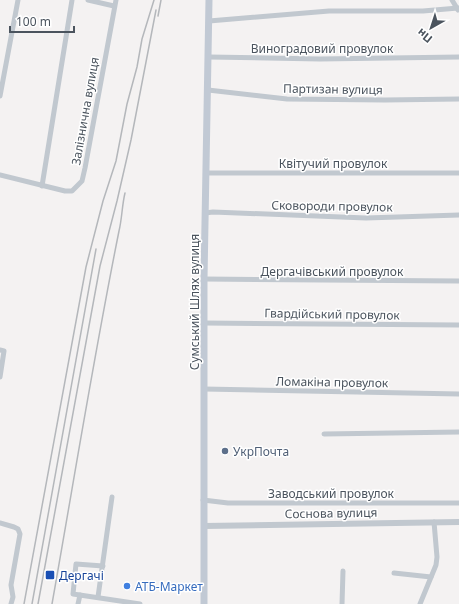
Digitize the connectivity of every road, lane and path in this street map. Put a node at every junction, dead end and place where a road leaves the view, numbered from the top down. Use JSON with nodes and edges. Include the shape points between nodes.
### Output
{"nodes":[{"id":1,"x":18,"y":0,"type":"edge"},
{"id":2,"x":72,"y":0,"type":"edge"},
{"id":3,"x":88,"y":0,"type":"edge"},
{"id":4,"x":210,"y":0,"type":"edge"},
{"id":5,"x":452,"y":0,"type":"edge"},
{"id":6,"x":115,"y":3,"type":"edge"},
{"id":7,"x":458,"y":9,"type":"edge"},
{"id":8,"x":209,"y":21,"type":"junction"},
{"id":9,"x":209,"y":57,"type":"junction"},
{"id":10,"x":459,"y":57,"type":"edge"},
{"id":11,"x":208,"y":90,"type":"junction"},
{"id":12,"x":0,"y":96,"type":"edge"},
{"id":13,"x":459,"y":100,"type":"edge"},
{"id":14,"x":206,"y":173,"type":"junction"},
{"id":15,"x":459,"y":173,"type":"edge"},
{"id":16,"x":0,"y":175,"type":"edge"},
{"id":17,"x":42,"y":186,"type":"junction"},
{"id":18,"x":205,"y":213,"type":"junction"},
{"id":19,"x":459,"y":215,"type":"edge"},
{"id":20,"x":204,"y":279,"type":"junction"},
{"id":21,"x":459,"y":281,"type":"edge"},
{"id":22,"x":204,"y":323,"type":"junction"},
{"id":23,"x":459,"y":325,"type":"edge"},
{"id":24,"x":0,"y":350,"type":"edge"},
{"id":25,"x":0,"y":377,"type":"edge"},
{"id":26,"x":204,"y":389,"type":"junction"},
{"id":27,"x":459,"y":394,"type":"edge"},
{"id":28,"x":459,"y":432,"type":"edge"},
{"id":29,"x":324,"y":434,"type":"dead end"},
{"id":30,"x":112,"y":497,"type":"dead end"},
{"id":31,"x":204,"y":500,"type":"junction"},
{"id":32,"x":459,"y":503,"type":"edge"},
{"id":33,"x":434,"y":522,"type":"junction"},
{"id":34,"x":459,"y":522,"type":"edge"},
{"id":35,"x":0,"y":523,"type":"edge"},
{"id":36,"x":204,"y":526,"type":"junction"},
{"id":37,"x":102,"y":566,"type":"junction"},
{"id":38,"x":343,"y":571,"type":"dead end"},
{"id":39,"x":394,"y":573,"type":"dead end"},
{"id":40,"x":431,"y":577,"type":"junction"},
{"id":41,"x":80,"y":595,"type":"junction"},
{"id":42,"x":98,"y":597,"type":"junction"},
{"id":43,"x":11,"y":604,"type":"edge"},
{"id":44,"x":78,"y":604,"type":"edge"},
{"id":45,"x":140,"y":604,"type":"edge"},
{"id":46,"x":204,"y":604,"type":"edge"},
{"id":47,"x":342,"y":604,"type":"edge"},
{"id":48,"x":420,"y":604,"type":"edge"}],
"edges":[{"from":1,"to":12,"type":"street"},
{"from":2,"to":17,"type":"street"},
{"from":3,"to":6,"type":"street"},
{"from":4,"to":8,"type":"main road","name":"Сумський Шлях вулиця"},
{"from":5,"to":7,"type":"street"},
{"from":6,"to":17,"type":"street","name":"Залізнична вулиця","via":[[82,181],[72,191],[64,192]]},
{"from":7,"to":8,"type":"street","via":[[329,11]]},
{"from":8,"to":9,"type":"main road","name":"Сумський Шлях вулиця"},
{"from":9,"to":10,"type":"street","name":"Виноградовий провулок"},
{"from":9,"to":11,"type":"main road","name":"Сумський Шлях вулиця"},
{"from":11,"to":13,"type":"street","name":"Партизан вулиця","via":[[287,99]]},
{"from":11,"to":14,"type":"main road","name":"Сумський Шлях вулиця"},
{"from":14,"to":15,"type":"street","name":"Квітучий провулок"},
{"from":14,"to":18,"type":"main road","name":"Сумський Шлях вулиця"},
{"from":16,"to":17,"type":"street"},
{"from":18,"to":19,"type":"street","name":"Сковороди провулок","via":[[366,218]]},
{"from":18,"to":20,"type":"main road","name":"Сумський Шлях вулиця"},
{"from":20,"to":21,"type":"street","name":"Дергачівський провулок"},
{"from":20,"to":22,"type":"main road","name":"Сумський Шлях вулиця"},
{"from":22,"to":23,"type":"street","name":"Гвардійський провулок"},
{"from":22,"to":26,"type":"main road","name":"Сумський Шлях вулиця"},
{"from":24,"to":25,"type":"street","via":[[4,351]]},
{"from":26,"to":27,"type":"street","name":"Ломакіна провулок"},
{"from":26,"to":31,"type":"main road","name":"Сумський Шлях вулиця"},
{"from":28,"to":29,"type":"street"},
{"from":30,"to":37,"type":"street"},
{"from":31,"to":32,"type":"street","name":"Заводський провулок","via":[[228,503]]},
{"from":31,"to":36,"type":"main road","name":"Сумський Шлях вулиця"},
{"from":33,"to":34,"type":"street","name":"Соснова вулиця"},
{"from":33,"to":36,"type":"street","name":"Соснова вулиця"},
{"from":33,"to":40,"type":"street","via":[[437,557]]},
{"from":35,"to":43,"type":"street","via":[[18,529],[20,534],[11,586]]},
{"from":36,"to":46,"type":"main road","name":"Сумський Шлях вулиця"},
{"from":37,"to":41,"type":"street","via":[[76,564],[73,594]]},
{"from":37,"to":42,"type":"street"},
{"from":38,"to":47,"type":"street"},
{"from":39,"to":40,"type":"street"},
{"from":40,"to":48,"type":"street"},
{"from":41,"to":42,"type":"street"},
{"from":41,"to":44,"type":"street"},
{"from":42,"to":45,"type":"street"}]}
